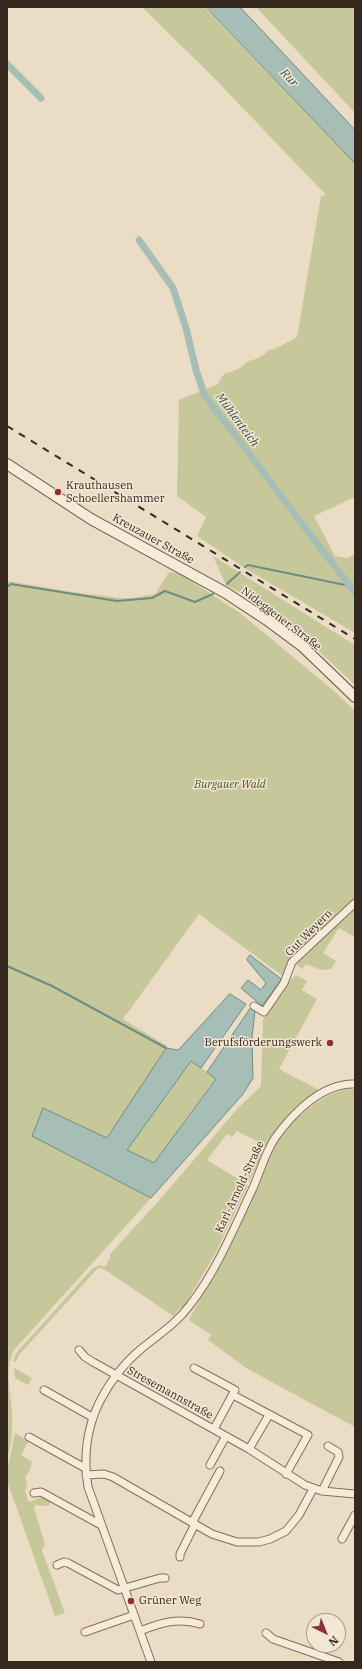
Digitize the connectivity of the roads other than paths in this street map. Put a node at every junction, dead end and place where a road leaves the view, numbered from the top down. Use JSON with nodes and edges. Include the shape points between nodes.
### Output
{"nodes":[{"id":1,"x":7,"y":464,"type":"edge"},
{"id":2,"x":227,"y":594,"type":"joint"},
{"id":3,"x":355,"y":697,"type":"edge"},
{"id":4,"x":355,"y":903,"type":"edge"},
{"id":5,"x":254,"y":1006,"type":"dead end"},
{"id":6,"x":355,"y":1084,"type":"edge"},
{"id":7,"x":79,"y":1350,"type":"dead end"},
{"id":8,"x":194,"y":1368,"type":"dead end"},
{"id":9,"x":116,"y":1375,"type":"junction"},
{"id":10,"x":44,"y":1390,"type":"dead end"},
{"id":11,"x":233,"y":1395,"type":"junction"},
{"id":12,"x":269,"y":1415,"type":"junction"},
{"id":13,"x":92,"y":1418,"type":"junction"},
{"id":14,"x":214,"y":1429,"type":"junction"},
{"id":15,"x":226,"y":1436,"type":"junction"},
{"id":16,"x":29,"y":1437,"type":"dead end"},
{"id":17,"x":328,"y":1446,"type":"dead end"},
{"id":18,"x":249,"y":1449,"type":"junction"},
{"id":19,"x":210,"y":1465,"type":"dead end"},
{"id":20,"x":86,"y":1471,"type":"junction"},
{"id":21,"x":220,"y":1471,"type":"dead end"},
{"id":22,"x":286,"y":1474,"type":"junction"},
{"id":23,"x":313,"y":1489,"type":"junction"},
{"id":24,"x":322,"y":1491,"type":"junction"},
{"id":25,"x":34,"y":1493,"type":"dead end"},
{"id":26,"x":355,"y":1494,"type":"edge"},
{"id":27,"x":355,"y":1515,"type":"edge"},
{"id":28,"x":194,"y":1523,"type":"junction"},
{"id":29,"x":101,"y":1525,"type":"junction"},
{"id":30,"x":342,"y":1539,"type":"dead end"},
{"id":31,"x":180,"y":1557,"type":"dead end"},
{"id":32,"x":57,"y":1565,"type":"dead end"},
{"id":33,"x":165,"y":1578,"type":"dead end"},
{"id":34,"x":124,"y":1588,"type":"junction"},
{"id":35,"x":134,"y":1615,"type":"junction"},
{"id":36,"x":200,"y":1624,"type":"dead end"},
{"id":37,"x":140,"y":1631,"type":"junction"},
{"id":38,"x":85,"y":1632,"type":"dead end"},
{"id":39,"x":266,"y":1633,"type":"dead end"},
{"id":40,"x":151,"y":1662,"type":"edge"},
{"id":41,"x":339,"y":1662,"type":"edge"}],
"edges":[{"from":1,"to":2,"type":"main road","name":"Kreuzauer Straße","via":[[91,519]]},
{"from":2,"to":3,"type":"main road","name":"Nideggener Straße","via":[[302,646]]},
{"from":4,"to":5,"type":"street","name":"Gut Weyern","via":[[292,962],[284,983],[264,1012]]},
{"from":6,"to":9,"type":"street","name":"Karl-Arnold-Straße","via":[[345,1084],[324,1092],[305,1105],[275,1138],[221,1254],[186,1310],[174,1324],[139,1350]]},
{"from":7,"to":9,"type":"street","via":[[85,1357]]},
{"from":8,"to":11,"type":"street","via":[[235,1390]]},
{"from":9,"to":13,"type":"street"},
{"from":9,"to":14,"type":"street","name":"Stresemannstraße"},
{"from":10,"to":13,"type":"street"},
{"from":11,"to":12,"type":"street"},
{"from":11,"to":14,"type":"street","name":"Stresemannstraße"},
{"from":12,"to":18,"type":"street"},
{"from":12,"to":22,"type":"street","via":[[308,1436]]},
{"from":13,"to":20,"type":"street","via":[[86,1446]]},
{"from":14,"to":15,"type":"street","name":"Stresemannstraße"},
{"from":15,"to":18,"type":"street","name":"Stresemannstraße"},
{"from":15,"to":19,"type":"street"},
{"from":16,"to":20,"type":"street"},
{"from":17,"to":24,"type":"street","via":[[338,1452],[339,1458]]},
{"from":18,"to":22,"type":"street","name":"Stresemannstraße"},
{"from":20,"to":28,"type":"street","via":[[114,1477]]},
{"from":20,"to":29,"type":"street"},
{"from":21,"to":28,"type":"street"},
{"from":22,"to":23,"type":"street","name":"Stresemannstraße"},
{"from":23,"to":24,"type":"street","name":"Stresemannstraße"},
{"from":23,"to":28,"type":"street","via":[[293,1524],[286,1531],[270,1539],[237,1542],[218,1536]]},
{"from":24,"to":26,"type":"street","name":"Stresemannstraße"},
{"from":25,"to":29,"type":"street","via":[[42,1492]]},
{"from":27,"to":30,"type":"street"},
{"from":28,"to":31,"type":"street"},
{"from":29,"to":34,"type":"street"},
{"from":32,"to":34,"type":"street","via":[[68,1563],[118,1590]]},
{"from":33,"to":34,"type":"street"},
{"from":34,"to":35,"type":"street"},
{"from":35,"to":37,"type":"street"},
{"from":35,"to":38,"type":"street"},
{"from":36,"to":37,"type":"street","via":[[173,1621]]},
{"from":37,"to":40,"type":"street"},
{"from":39,"to":41,"type":"street","via":[[273,1639]]}]}
